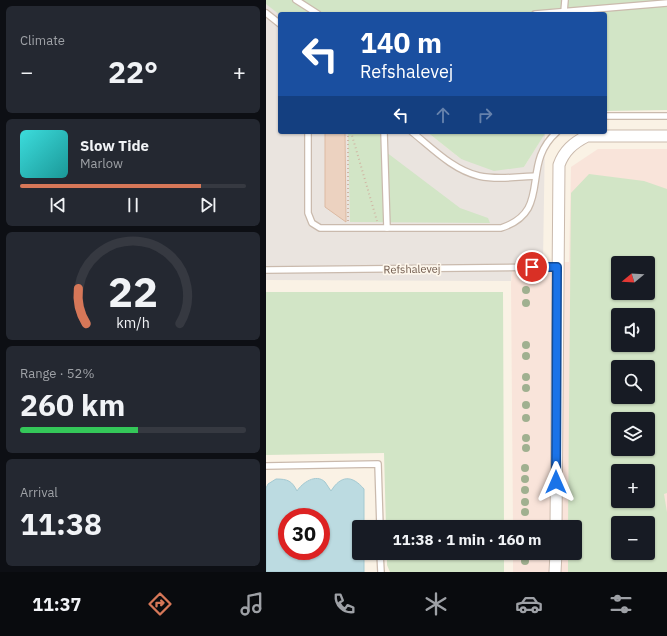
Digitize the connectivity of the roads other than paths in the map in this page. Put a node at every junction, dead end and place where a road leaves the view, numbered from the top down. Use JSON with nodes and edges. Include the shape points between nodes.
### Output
{"nodes":[{"id":1,"x":296,"y":0,"type":"edge"},
{"id":2,"x":565,"y":0,"type":"edge"},
{"id":3,"x":628,"y":0,"type":"edge"},
{"id":4,"x":667,"y":3,"type":"edge"},
{"id":5,"x":630,"y":6,"type":"junction"},
{"id":6,"x":315,"y":12,"type":"edge"},
{"id":7,"x":564,"y":12,"type":"joint"},
{"id":8,"x":266,"y":14,"type":"edge"},
{"id":9,"x":278,"y":23,"type":"edge"},
{"id":10,"x":607,"y":116,"type":"edge"},
{"id":11,"x":667,"y":116,"type":"edge"},
{"id":12,"x":308,"y":134,"type":"edge"},
{"id":13,"x":384,"y":134,"type":"edge"},
{"id":14,"x":414,"y":134,"type":"edge"},
{"id":15,"x":554,"y":134,"type":"edge"},
{"id":16,"x":667,"y":136,"type":"edge"},
{"id":17,"x":535,"y":176,"type":"junction"},
{"id":18,"x":387,"y":228,"type":"junction"},
{"id":19,"x":557,"y":267,"type":"junction"},
{"id":20,"x":266,"y":270,"type":"edge"},
{"id":21,"x":266,"y":466,"type":"edge"},
{"id":22,"x":380,"y":520,"type":"edge"},
{"id":23,"x":556,"y":520,"type":"edge"},
{"id":24,"x":380,"y":560,"type":"edge"},
{"id":25,"x":556,"y":560,"type":"edge"},
{"id":26,"x":381,"y":572,"type":"edge"},
{"id":27,"x":555,"y":572,"type":"edge"}],
"edges":[{"from":1,"to":6,"type":"lane"},
{"from":2,"to":7,"type":"lane"},
{"from":3,"to":5,"type":"lane"},
{"from":4,"to":5,"type":"lane"},
{"from":5,"to":7,"type":"lane"},
{"from":8,"to":9,"type":"lane"},
{"from":10,"to":11,"type":"lane"},
{"from":12,"to":18,"type":"lane","via":[[308,213],[312,224],[320,228]]},
{"from":13,"to":18,"type":"lane"},
{"from":14,"to":17,"type":"lane","via":[[442,156],[468,172],[491,177]]},
{"from":15,"to":17,"type":"lane","via":[[538,158]]},
{"from":16,"to":19,"type":"street","via":[[588,136],[568,148],[559,166]]},
{"from":17,"to":18,"type":"lane","via":[[530,207],[524,216],[513,224],[501,228]]},
{"from":19,"to":20,"type":"lane","name":"Refshalevej"},
{"from":19,"to":23,"type":"street"},
{"from":21,"to":22,"type":"lane","via":[[378,464]]},
{"from":24,"to":26,"type":"lane"},
{"from":25,"to":27,"type":"street"}]}
